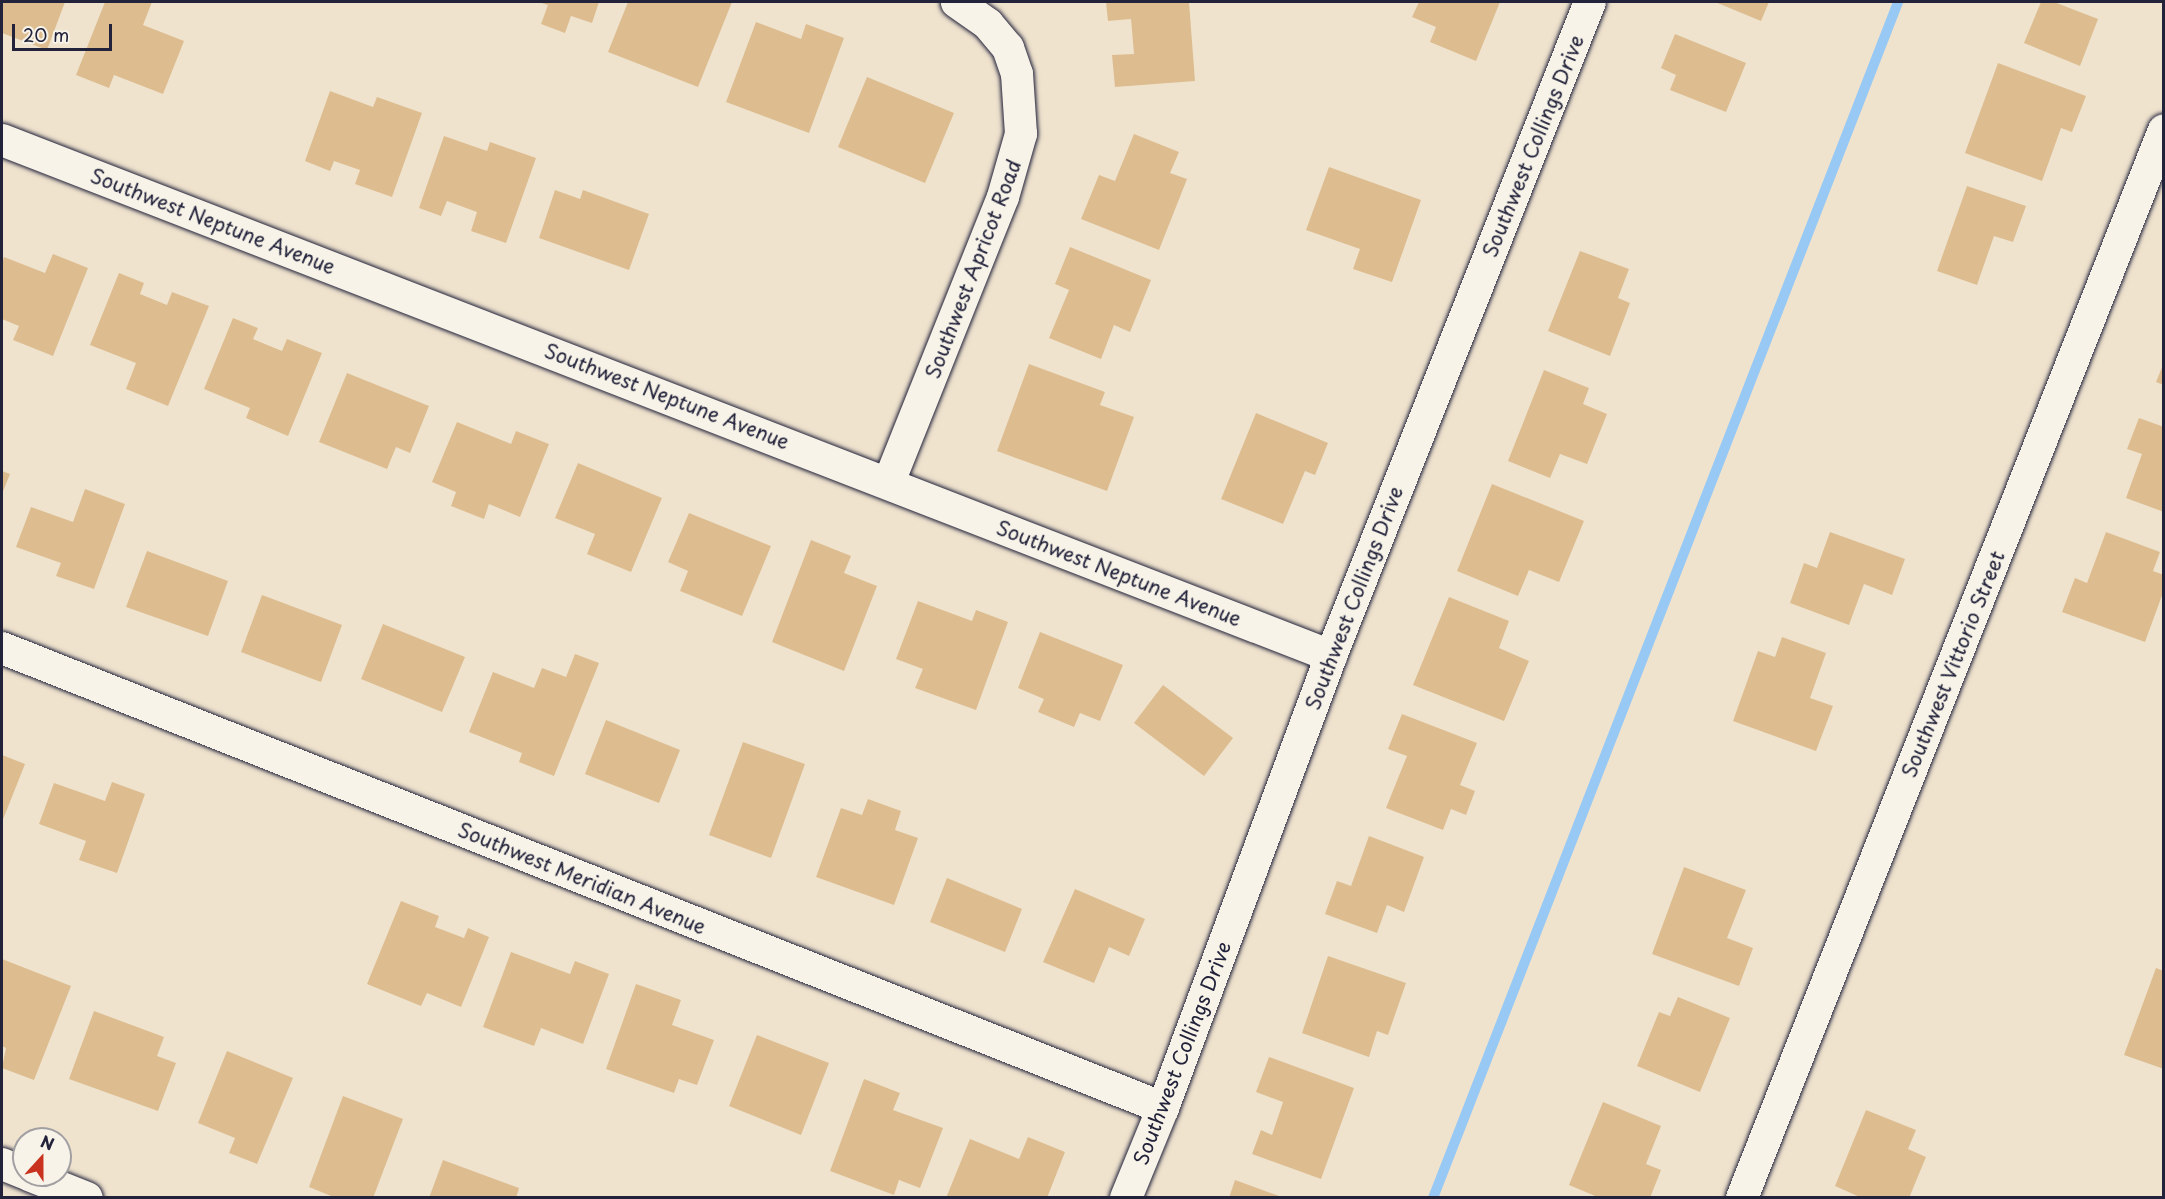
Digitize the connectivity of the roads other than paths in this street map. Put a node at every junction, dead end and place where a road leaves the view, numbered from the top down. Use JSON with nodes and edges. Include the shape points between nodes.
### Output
{"nodes":[{"id":1,"x":957,"y":2,"type":"edge"},
{"id":2,"x":1590,"y":2,"type":"edge"},
{"id":3,"x":2163,"y":130,"type":"edge"},
{"id":4,"x":2,"y":140,"type":"edge"},
{"id":5,"x":889,"y":482,"type":"junction"},
{"id":6,"x":2,"y":648,"type":"edge"},
{"id":7,"x":1331,"y":656,"type":"junction"},
{"id":8,"x":1163,"y":1108,"type":"junction"},
{"id":9,"x":61,"y":1187,"type":"edge"},
{"id":10,"x":87,"y":1197,"type":"edge"},
{"id":11,"x":1126,"y":1197,"type":"edge"},
{"id":12,"x":1742,"y":1197,"type":"edge"}],
"edges":[{"from":1,"to":5,"type":"street","name":"Southwest Apricot Road","via":[[988,24],[1008,48],[1022,105],[1021,134],[1003,197]]},
{"from":2,"to":7,"type":"street","name":"Southwest Collings Drive"},
{"from":3,"to":12,"type":"street","name":"Southwest Vittorio Street"},
{"from":4,"to":5,"type":"street","name":"Southwest Neptune Avenue"},
{"from":5,"to":7,"type":"street","name":"Southwest Neptune Avenue"},
{"from":6,"to":8,"type":"street","name":"Southwest Meridian Avenue"},
{"from":7,"to":8,"type":"street","name":"Southwest Collings Drive"},
{"from":8,"to":11,"type":"street","name":"Southwest Collings Drive"},
{"from":9,"to":10,"type":"street"}]}
